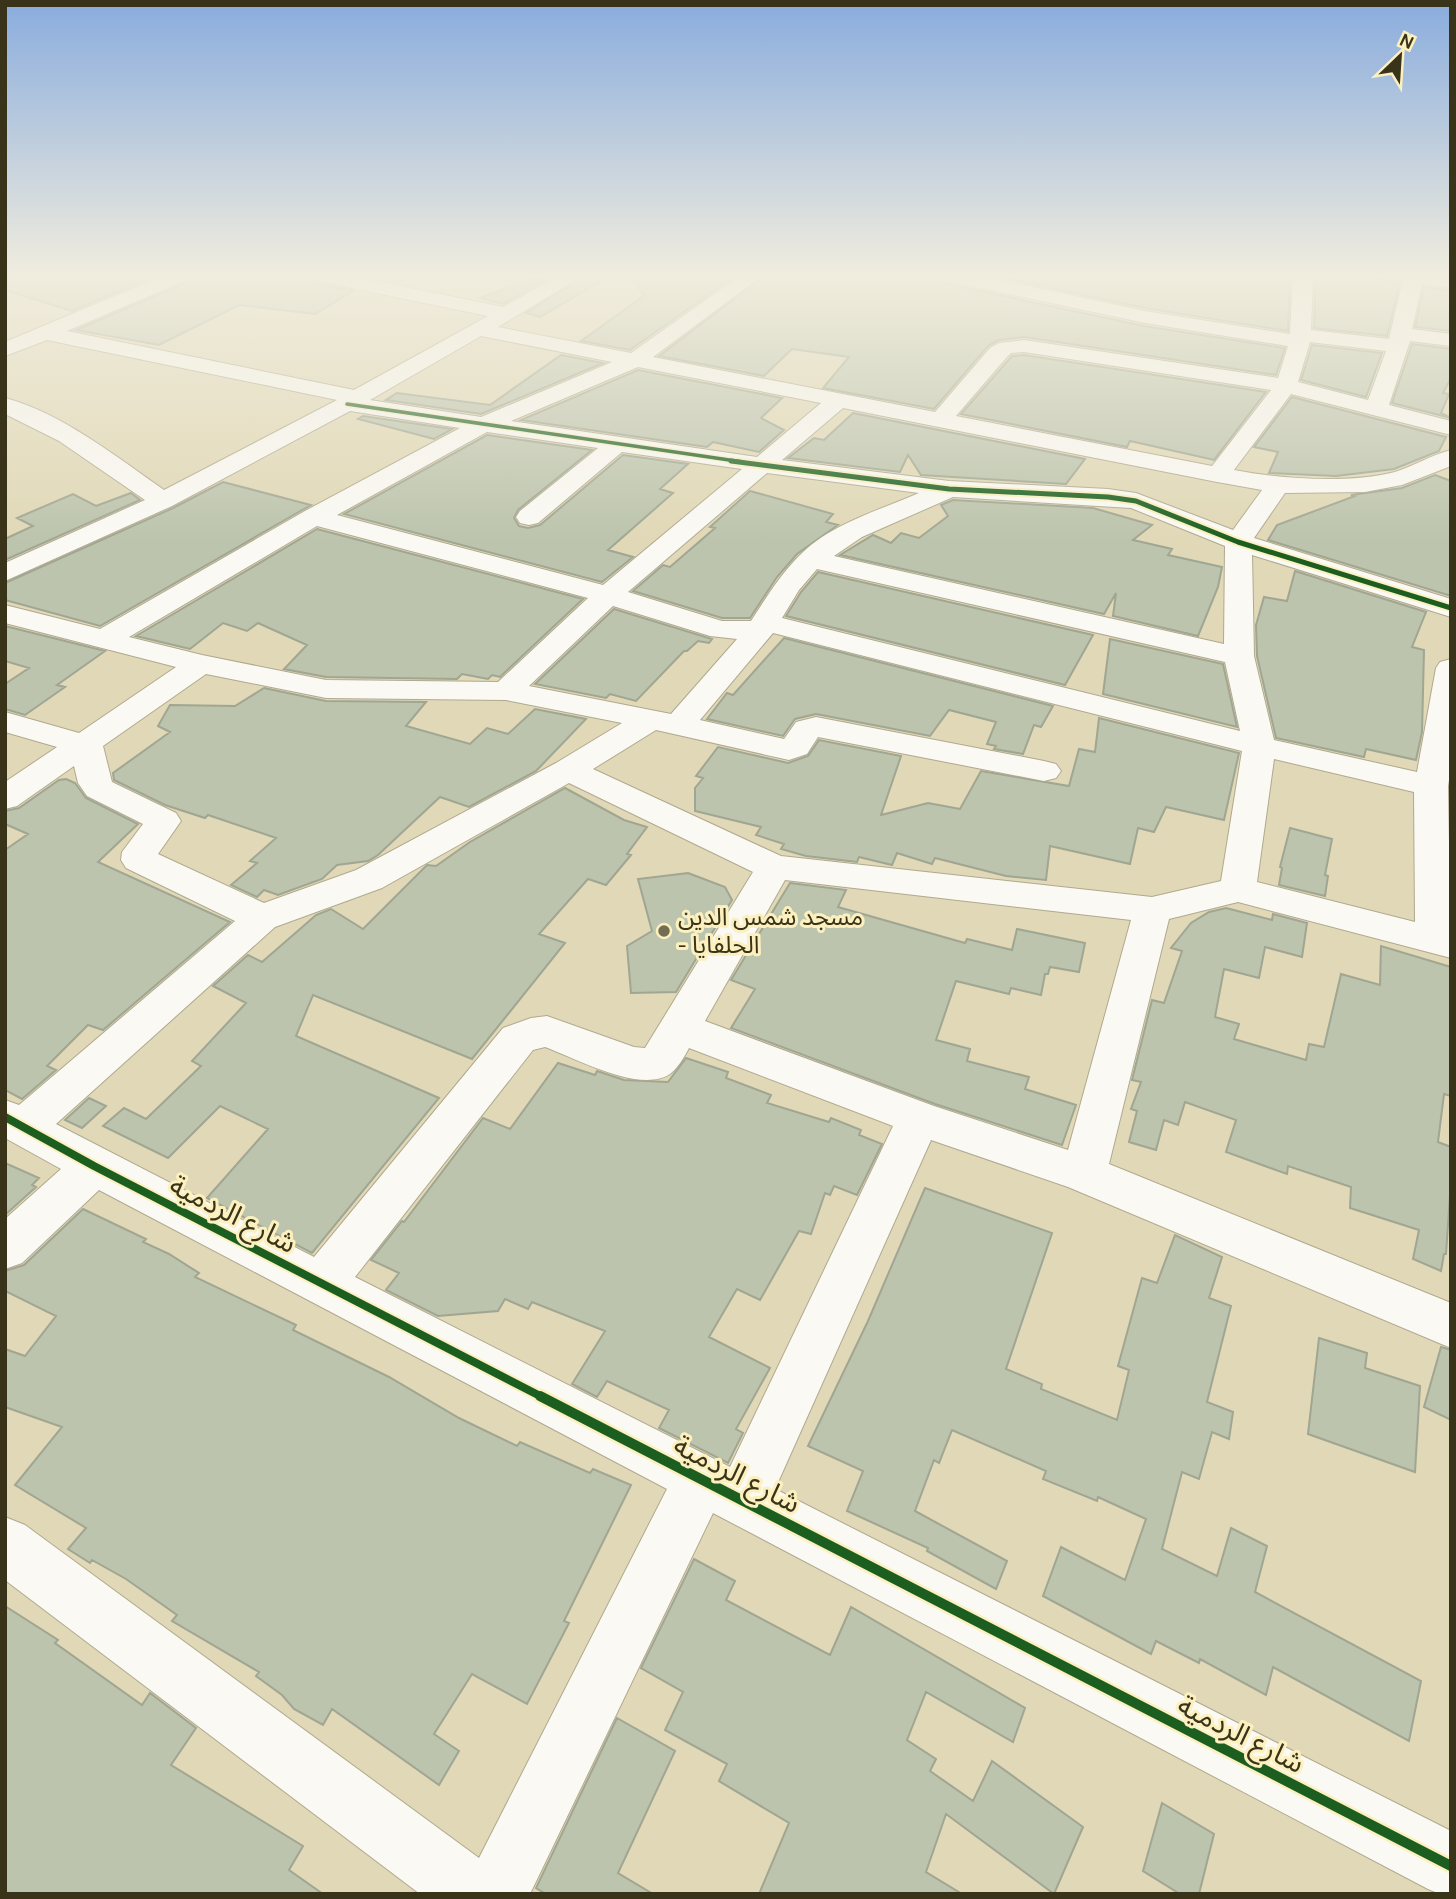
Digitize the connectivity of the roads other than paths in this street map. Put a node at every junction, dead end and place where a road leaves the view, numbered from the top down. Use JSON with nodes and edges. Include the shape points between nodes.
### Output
{"nodes":[{"id":1,"x":176,"y":364,"type":"edge"},
{"id":2,"x":420,"y":364,"type":"edge"},
{"id":3,"x":628,"y":364,"type":"edge"},
{"id":4,"x":648,"y":364,"type":"edge"},
{"id":5,"x":991,"y":364,"type":"edge"},
{"id":6,"x":1148,"y":364,"type":"edge"},
{"id":7,"x":1293,"y":364,"type":"edge"},
{"id":8,"x":1392,"y":364,"type":"edge"},
{"id":9,"x":1286,"y":386,"type":"junction"},
{"id":10,"x":840,"y":399,"type":"junction"},
{"id":11,"x":353,"y":401,"type":"junction"},
{"id":12,"x":5,"y":405,"type":"edge"},
{"id":13,"x":1376,"y":409,"type":"junction"},
{"id":14,"x":941,"y":419,"type":"junction"},
{"id":15,"x":482,"y":425,"type":"junction"},
{"id":16,"x":1451,"y":428,"type":"edge"},
{"id":17,"x":617,"y":444,"type":"junction"},
{"id":18,"x":1451,"y":457,"type":"edge"},
{"id":19,"x":761,"y":466,"type":"junction"},
{"id":20,"x":1217,"y":475,"type":"junction"},
{"id":21,"x":1278,"y":486,"type":"junction"},
{"id":22,"x":948,"y":489,"type":"junction"},
{"id":23,"x":163,"y":501,"type":"junction"},
{"id":24,"x":314,"y":517,"type":"junction"},
{"id":25,"x":529,"y":517,"type":"dead end"},
{"id":26,"x":1238,"y":542,"type":"junction"},
{"id":27,"x":811,"y":559,"type":"junction"},
{"id":28,"x":5,"y":573,"type":"edge"},
{"id":29,"x":608,"y":595,"type":"junction"},
{"id":30,"x":1451,"y":608,"type":"edge"},
{"id":31,"x":10,"y":618,"type":"edge"},
{"id":32,"x":763,"y":626,"type":"junction"},
{"id":33,"x":104,"y":639,"type":"junction"},
{"id":34,"x":1239,"y":656,"type":"junction"},
{"id":35,"x":201,"y":664,"type":"junction"},
{"id":36,"x":1451,"y":668,"type":"edge"},
{"id":37,"x":506,"y":691,"type":"junction"},
{"id":38,"x":5,"y":722,"type":"edge"},
{"id":39,"x":664,"y":723,"type":"junction"},
{"id":40,"x":86,"y":745,"type":"junction"},
{"id":41,"x":1259,"y":746,"type":"junction"},
{"id":42,"x":568,"y":770,"type":"junction"},
{"id":43,"x":1044,"y":771,"type":"dead end"},
{"id":44,"x":1431,"y":786,"type":"junction"},
{"id":45,"x":5,"y":798,"type":"edge"},
{"id":46,"x":774,"y":867,"type":"junction"},
{"id":47,"x":1238,"y":890,"type":"junction"},
{"id":48,"x":1152,"y":910,"type":"junction"},
{"id":49,"x":262,"y":918,"type":"junction"},
{"id":50,"x":1443,"y":943,"type":"edge"},
{"id":51,"x":681,"y":1028,"type":"junction"},
{"id":52,"x":919,"y":1118,"type":"junction"},
{"id":53,"x":14,"y":1122,"type":"edge"},
{"id":54,"x":94,"y":1166,"type":"junction"},
{"id":55,"x":1084,"y":1174,"type":"junction"},
{"id":56,"x":5,"y":1249,"type":"edge"},
{"id":57,"x":322,"y":1283,"type":"junction"},
{"id":58,"x":1451,"y":1326,"type":"edge"},
{"id":59,"x":721,"y":1490,"type":"junction"},
{"id":60,"x":5,"y":1545,"type":"edge"},
{"id":61,"x":1451,"y":1866,"type":"edge"},
{"id":62,"x":474,"y":1894,"type":"edge"},
{"id":63,"x":496,"y":1894,"type":"edge"}],
"edges":[{"from":1,"to":11,"type":"street"},
{"from":2,"to":11,"type":"street"},
{"from":3,"to":15,"type":"street"},
{"from":4,"to":10,"type":"street"},
{"from":5,"to":14,"type":"street"},
{"from":6,"to":9,"type":"street"},
{"from":7,"to":9,"type":"street"},
{"from":8,"to":13,"type":"street"},
{"from":9,"to":13,"type":"street"},
{"from":9,"to":20,"type":"street"},
{"from":10,"to":14,"type":"street"},
{"from":10,"to":19,"type":"street"},
{"from":11,"to":15,"type":"street"},
{"from":11,"to":23,"type":"street"},
{"from":12,"to":23,"type":"street","via":[[103,458]]},
{"from":13,"to":16,"type":"street"},
{"from":14,"to":20,"type":"street"},
{"from":15,"to":17,"type":"street"},
{"from":15,"to":24,"type":"street"},
{"from":17,"to":19,"type":"street"},
{"from":17,"to":25,"type":"street"},
{"from":18,"to":21,"type":"street","via":[[1402,478],[1365,484]]},
{"from":19,"to":22,"type":"street"},
{"from":19,"to":29,"type":"street"},
{"from":20,"to":21,"type":"street"},
{"from":21,"to":26,"type":"street"},
{"from":22,"to":26,"type":"street","via":[[1136,501]]},
{"from":22,"to":27,"type":"street","via":[[853,531]]},
{"from":23,"to":28,"type":"street"},
{"from":24,"to":29,"type":"street"},
{"from":24,"to":33,"type":"street"},
{"from":26,"to":30,"type":"street"},
{"from":26,"to":34,"type":"street"},
{"from":27,"to":32,"type":"street","via":[[787,586]]},
{"from":27,"to":34,"type":"street"},
{"from":29,"to":32,"type":"street","via":[[720,630]]},
{"from":29,"to":37,"type":"street"},
{"from":31,"to":33,"type":"street"},
{"from":32,"to":39,"type":"street"},
{"from":32,"to":41,"type":"street"},
{"from":33,"to":35,"type":"street"},
{"from":34,"to":41,"type":"street"},
{"from":35,"to":37,"type":"street","via":[[326,689]]},
{"from":35,"to":40,"type":"street"},
{"from":36,"to":44,"type":"street"},
{"from":37,"to":39,"type":"street"},
{"from":38,"to":40,"type":"street"},
{"from":39,"to":42,"type":"street"},
{"from":39,"to":43,"type":"street","via":[[789,750],[807,729],[816,727]]},
{"from":40,"to":45,"type":"street"},
{"from":40,"to":49,"type":"street","via":[[99,789],[164,821],[139,860]]},
{"from":41,"to":44,"type":"street"},
{"from":41,"to":47,"type":"street"},
{"from":42,"to":46,"type":"street"},
{"from":42,"to":49,"type":"street","via":[[369,879]]},
{"from":44,"to":50,"type":"street"},
{"from":46,"to":48,"type":"street"},
{"from":46,"to":51,"type":"street"},
{"from":47,"to":48,"type":"street"},
{"from":47,"to":50,"type":"street"},
{"from":48,"to":55,"type":"street"},
{"from":49,"to":53,"type":"street"},
{"from":51,"to":52,"type":"street"},
{"from":51,"to":57,"type":"street","via":[[653,1064],[632,1063],[547,1031],[518,1039]]},
{"from":52,"to":55,"type":"street"},
{"from":52,"to":59,"type":"street"},
{"from":53,"to":54,"type":"street","name":"شارع الردمية"},
{"from":54,"to":56,"type":"street"},
{"from":54,"to":57,"type":"street","name":"شارع الردمية"},
{"from":55,"to":58,"type":"street"},
{"from":57,"to":59,"type":"street","name":"شارع الردمية"},
{"from":59,"to":61,"type":"street","name":"شارع الردمية"},
{"from":59,"to":63,"type":"street"},
{"from":60,"to":62,"type":"street"}]}
